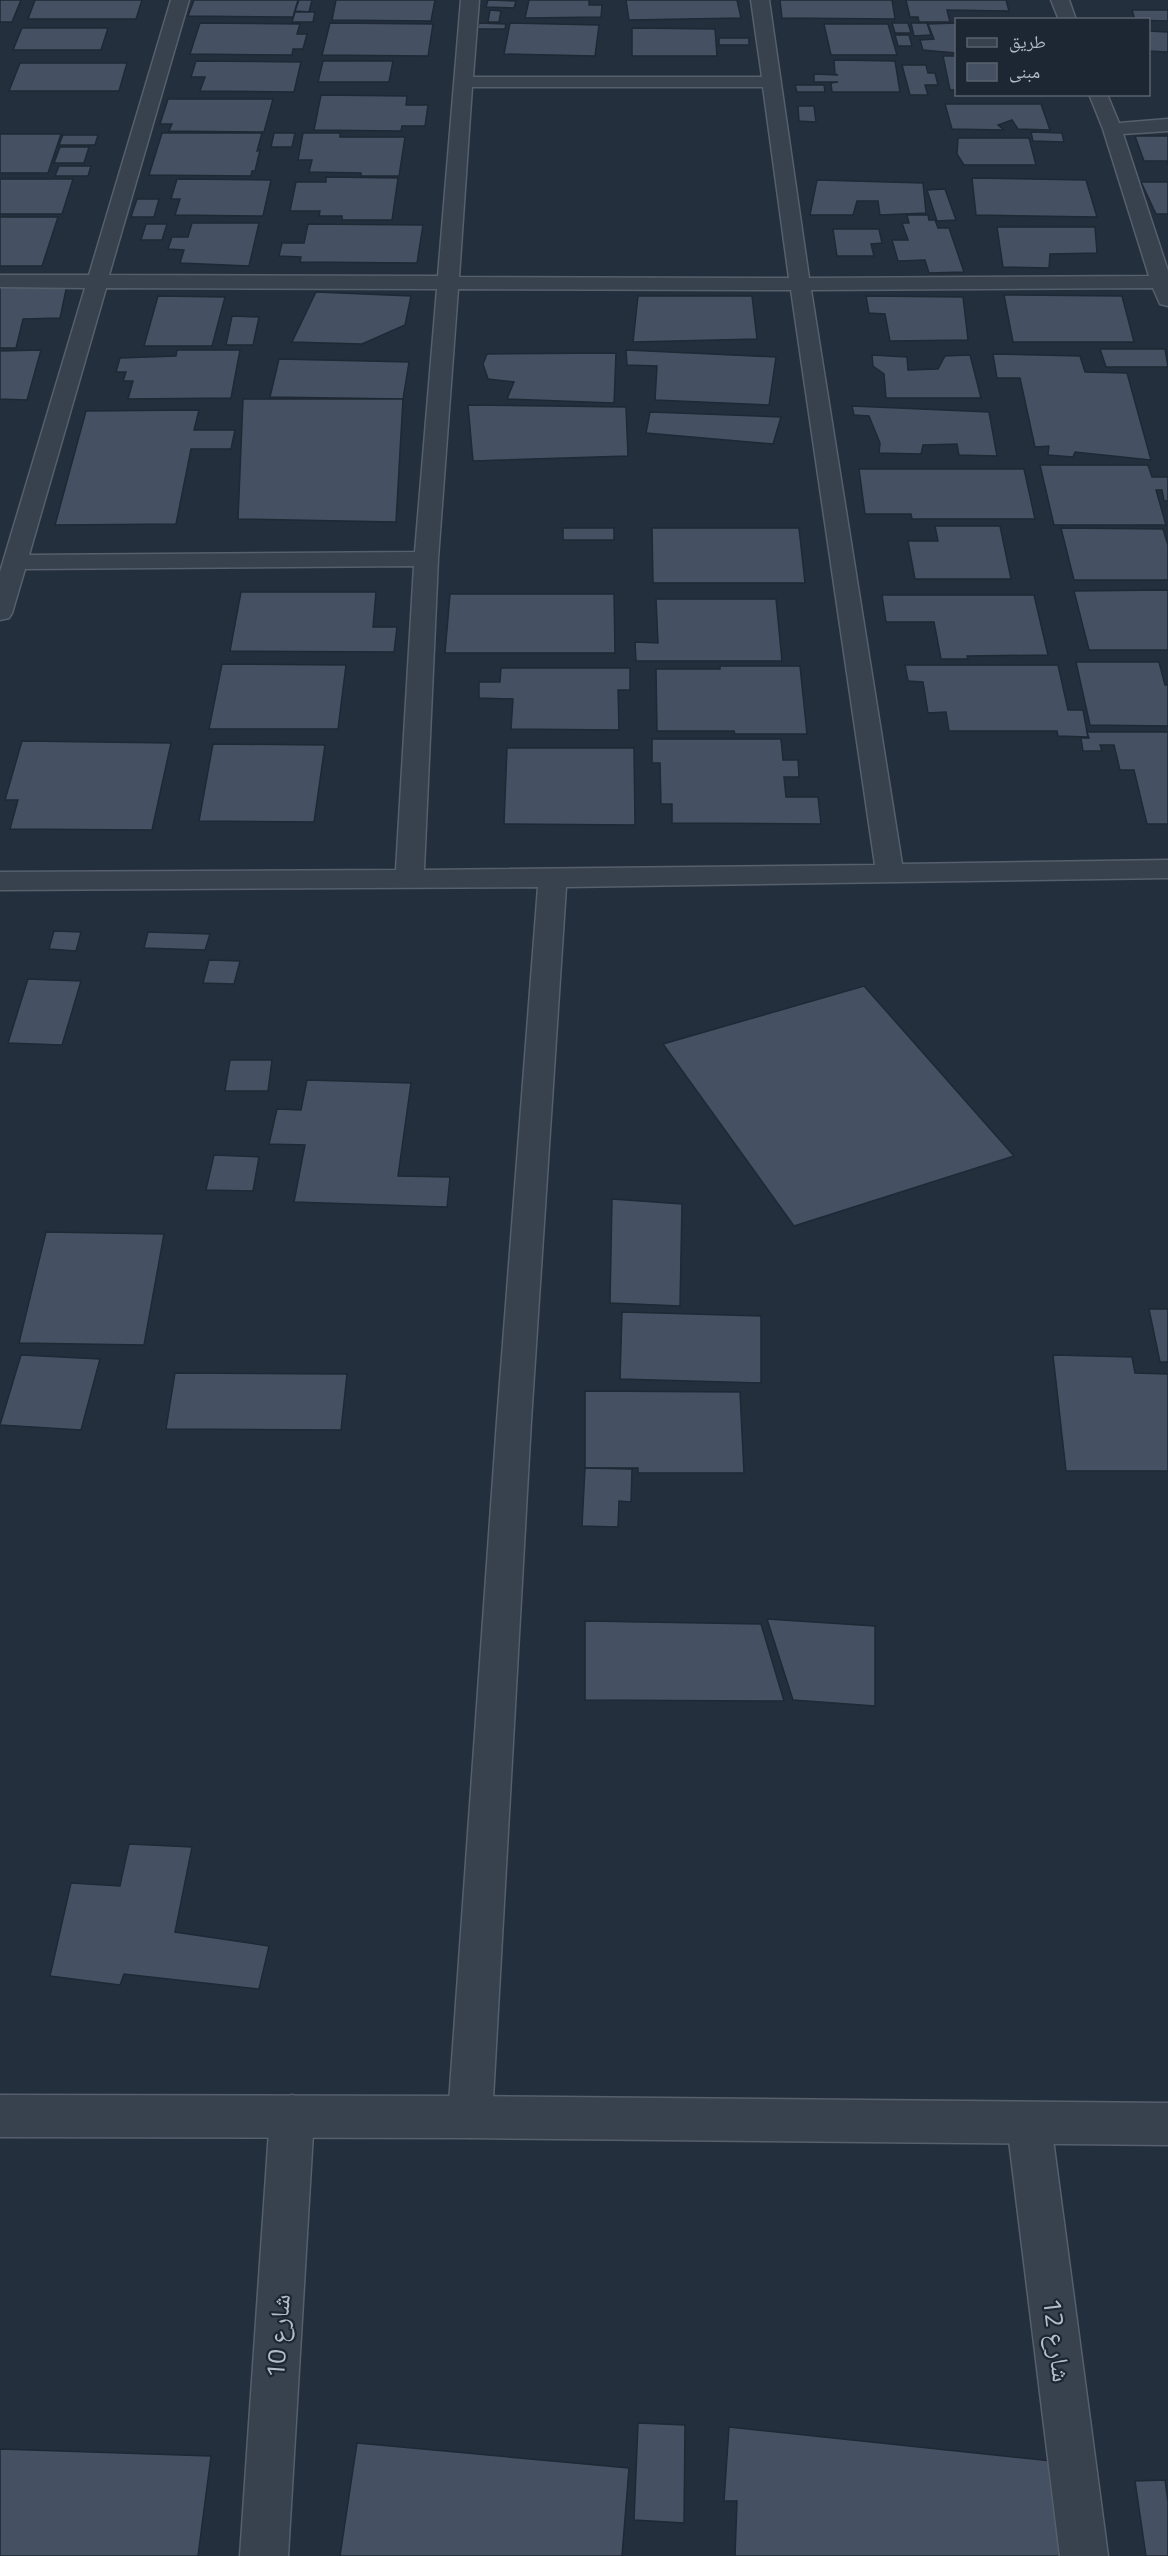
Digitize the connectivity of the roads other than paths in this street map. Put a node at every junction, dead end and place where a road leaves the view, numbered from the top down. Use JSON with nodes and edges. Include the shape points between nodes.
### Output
{"nodes":[{"id":1,"x":180,"y":0,"type":"edge"},
{"id":2,"x":470,"y":0,"type":"edge"},
{"id":3,"x":760,"y":0,"type":"edge"},
{"id":4,"x":1060,"y":0,"type":"edge"},
{"id":5,"x":1067,"y":18,"type":"edge"},
{"id":6,"x":463,"y":82,"type":"junction"},
{"id":7,"x":772,"y":82,"type":"junction"},
{"id":8,"x":1099,"y":96,"type":"edge"},
{"id":9,"x":1168,"y":125,"type":"edge"},
{"id":10,"x":1112,"y":129,"type":"junction"},
{"id":11,"x":0,"y":281,"type":"edge"},
{"id":12,"x":96,"y":281,"type":"junction"},
{"id":13,"x":447,"y":282,"type":"junction"},
{"id":14,"x":1164,"y":282,"type":"edge"},
{"id":15,"x":800,"y":284,"type":"junction"},
{"id":16,"x":1168,"y":305,"type":"edge"},
{"id":17,"x":426,"y":559,"type":"junction"},
{"id":18,"x":15,"y":562,"type":"junction"},
{"id":19,"x":0,"y":613,"type":"edge"},
{"id":20,"x":1168,"y":869,"type":"edge"},
{"id":21,"x":890,"y":874,"type":"junction"},
{"id":22,"x":410,"y":878,"type":"junction"},
{"id":23,"x":553,"y":878,"type":"junction"},
{"id":24,"x":0,"y":881,"type":"edge"},
{"id":25,"x":0,"y":2116,"type":"edge"},
{"id":26,"x":292,"y":2116,"type":"junction"},
{"id":27,"x":470,"y":2116,"type":"junction"},
{"id":28,"x":1029,"y":2124,"type":"junction"},
{"id":29,"x":1168,"y":2124,"type":"edge"},
{"id":30,"x":264,"y":2556,"type":"edge"},
{"id":31,"x":1084,"y":2556,"type":"edge"}],
"edges":[{"from":1,"to":12,"type":"street"},
{"from":2,"to":6,"type":"street"},
{"from":3,"to":7,"type":"street"},
{"from":4,"to":5,"type":"street"},
{"from":6,"to":7,"type":"street"},
{"from":6,"to":13,"type":"street"},
{"from":7,"to":15,"type":"street"},
{"from":8,"to":10,"type":"street"},
{"from":9,"to":10,"type":"street"},
{"from":10,"to":14,"type":"street"},
{"from":11,"to":12,"type":"street"},
{"from":12,"to":13,"type":"street"},
{"from":12,"to":18,"type":"street"},
{"from":13,"to":15,"type":"street"},
{"from":13,"to":17,"type":"street"},
{"from":14,"to":15,"type":"street"},
{"from":14,"to":16,"type":"street"},
{"from":15,"to":21,"type":"street"},
{"from":17,"to":18,"type":"street"},
{"from":17,"to":22,"type":"street"},
{"from":18,"to":19,"type":"street"},
{"from":20,"to":21,"type":"street"},
{"from":21,"to":23,"type":"street"},
{"from":22,"to":23,"type":"street"},
{"from":22,"to":24,"type":"street"},
{"from":23,"to":27,"type":"street","via":[[514,1410]]},
{"from":25,"to":26,"type":"street"},
{"from":26,"to":27,"type":"street"},
{"from":26,"to":30,"type":"street","name":"شارع 10"},
{"from":27,"to":28,"type":"street"},
{"from":28,"to":29,"type":"street"},
{"from":28,"to":31,"type":"street","name":"شارع 12"}]}
